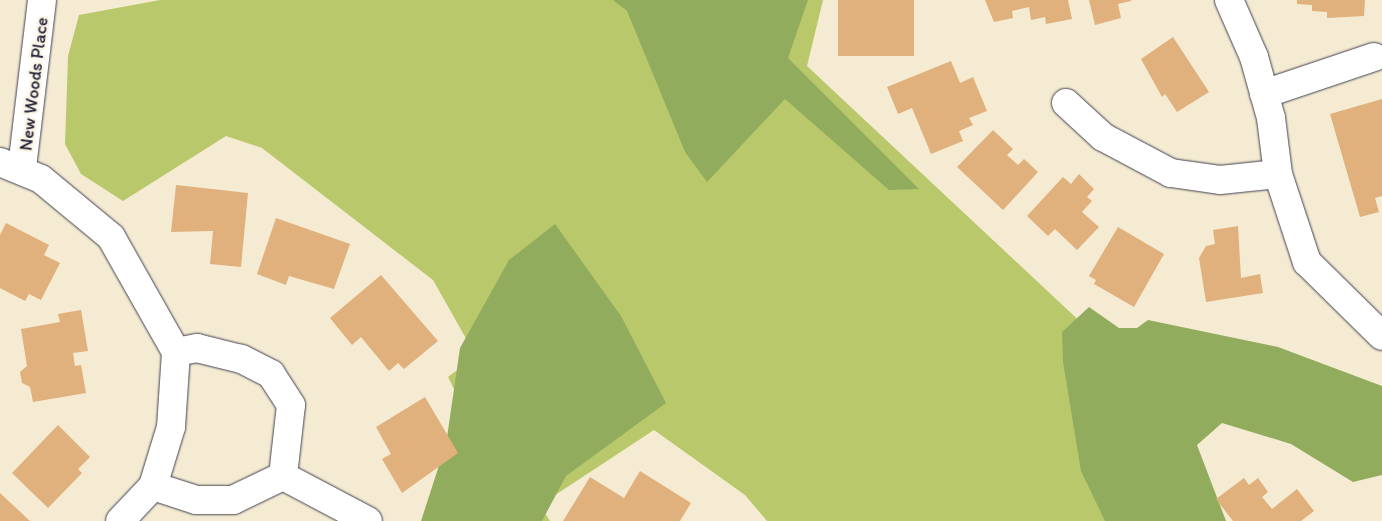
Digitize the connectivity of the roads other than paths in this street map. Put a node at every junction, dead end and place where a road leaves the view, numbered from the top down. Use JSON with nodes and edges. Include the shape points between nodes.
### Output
{"nodes":[{"id":1,"x":42,"y":0,"type":"edge"},
{"id":2,"x":1229,"y":0,"type":"edge"},
{"id":3,"x":1374,"y":57,"type":"dead end"},
{"id":4,"x":1264,"y":94,"type":"junction"},
{"id":5,"x":1066,"y":103,"type":"dead end"},
{"id":6,"x":11,"y":165,"type":"edge"},
{"id":7,"x":1278,"y":174,"type":"junction"},
{"id":8,"x":1382,"y":336,"type":"edge"},
{"id":9,"x":176,"y":352,"type":"junction"},
{"id":10,"x":284,"y":476,"type":"junction"},
{"id":11,"x":153,"y":486,"type":"junction"},
{"id":12,"x":120,"y":521,"type":"edge"},
{"id":13,"x":368,"y":521,"type":"edge"}],
"edges":[{"from":1,"to":6,"type":"street","name":"New Woods Place"},
{"from":2,"to":4,"type":"street"},
{"from":3,"to":4,"type":"street"},
{"from":4,"to":7,"type":"street"},
{"from":5,"to":7,"type":"street","via":[[1103,138],[1171,173],[1220,180]]},
{"from":6,"to":9,"type":"street","via":[[111,237]]},
{"from":7,"to":8,"type":"street","via":[[1307,262]]},
{"from":9,"to":10,"type":"street","via":[[197,348],[241,358],[271,374],[291,405]]},
{"from":9,"to":11,"type":"street","via":[[171,427]]},
{"from":10,"to":11,"type":"street","via":[[233,500],[196,500]]},
{"from":10,"to":13,"type":"street"},
{"from":11,"to":12,"type":"street"}]}
